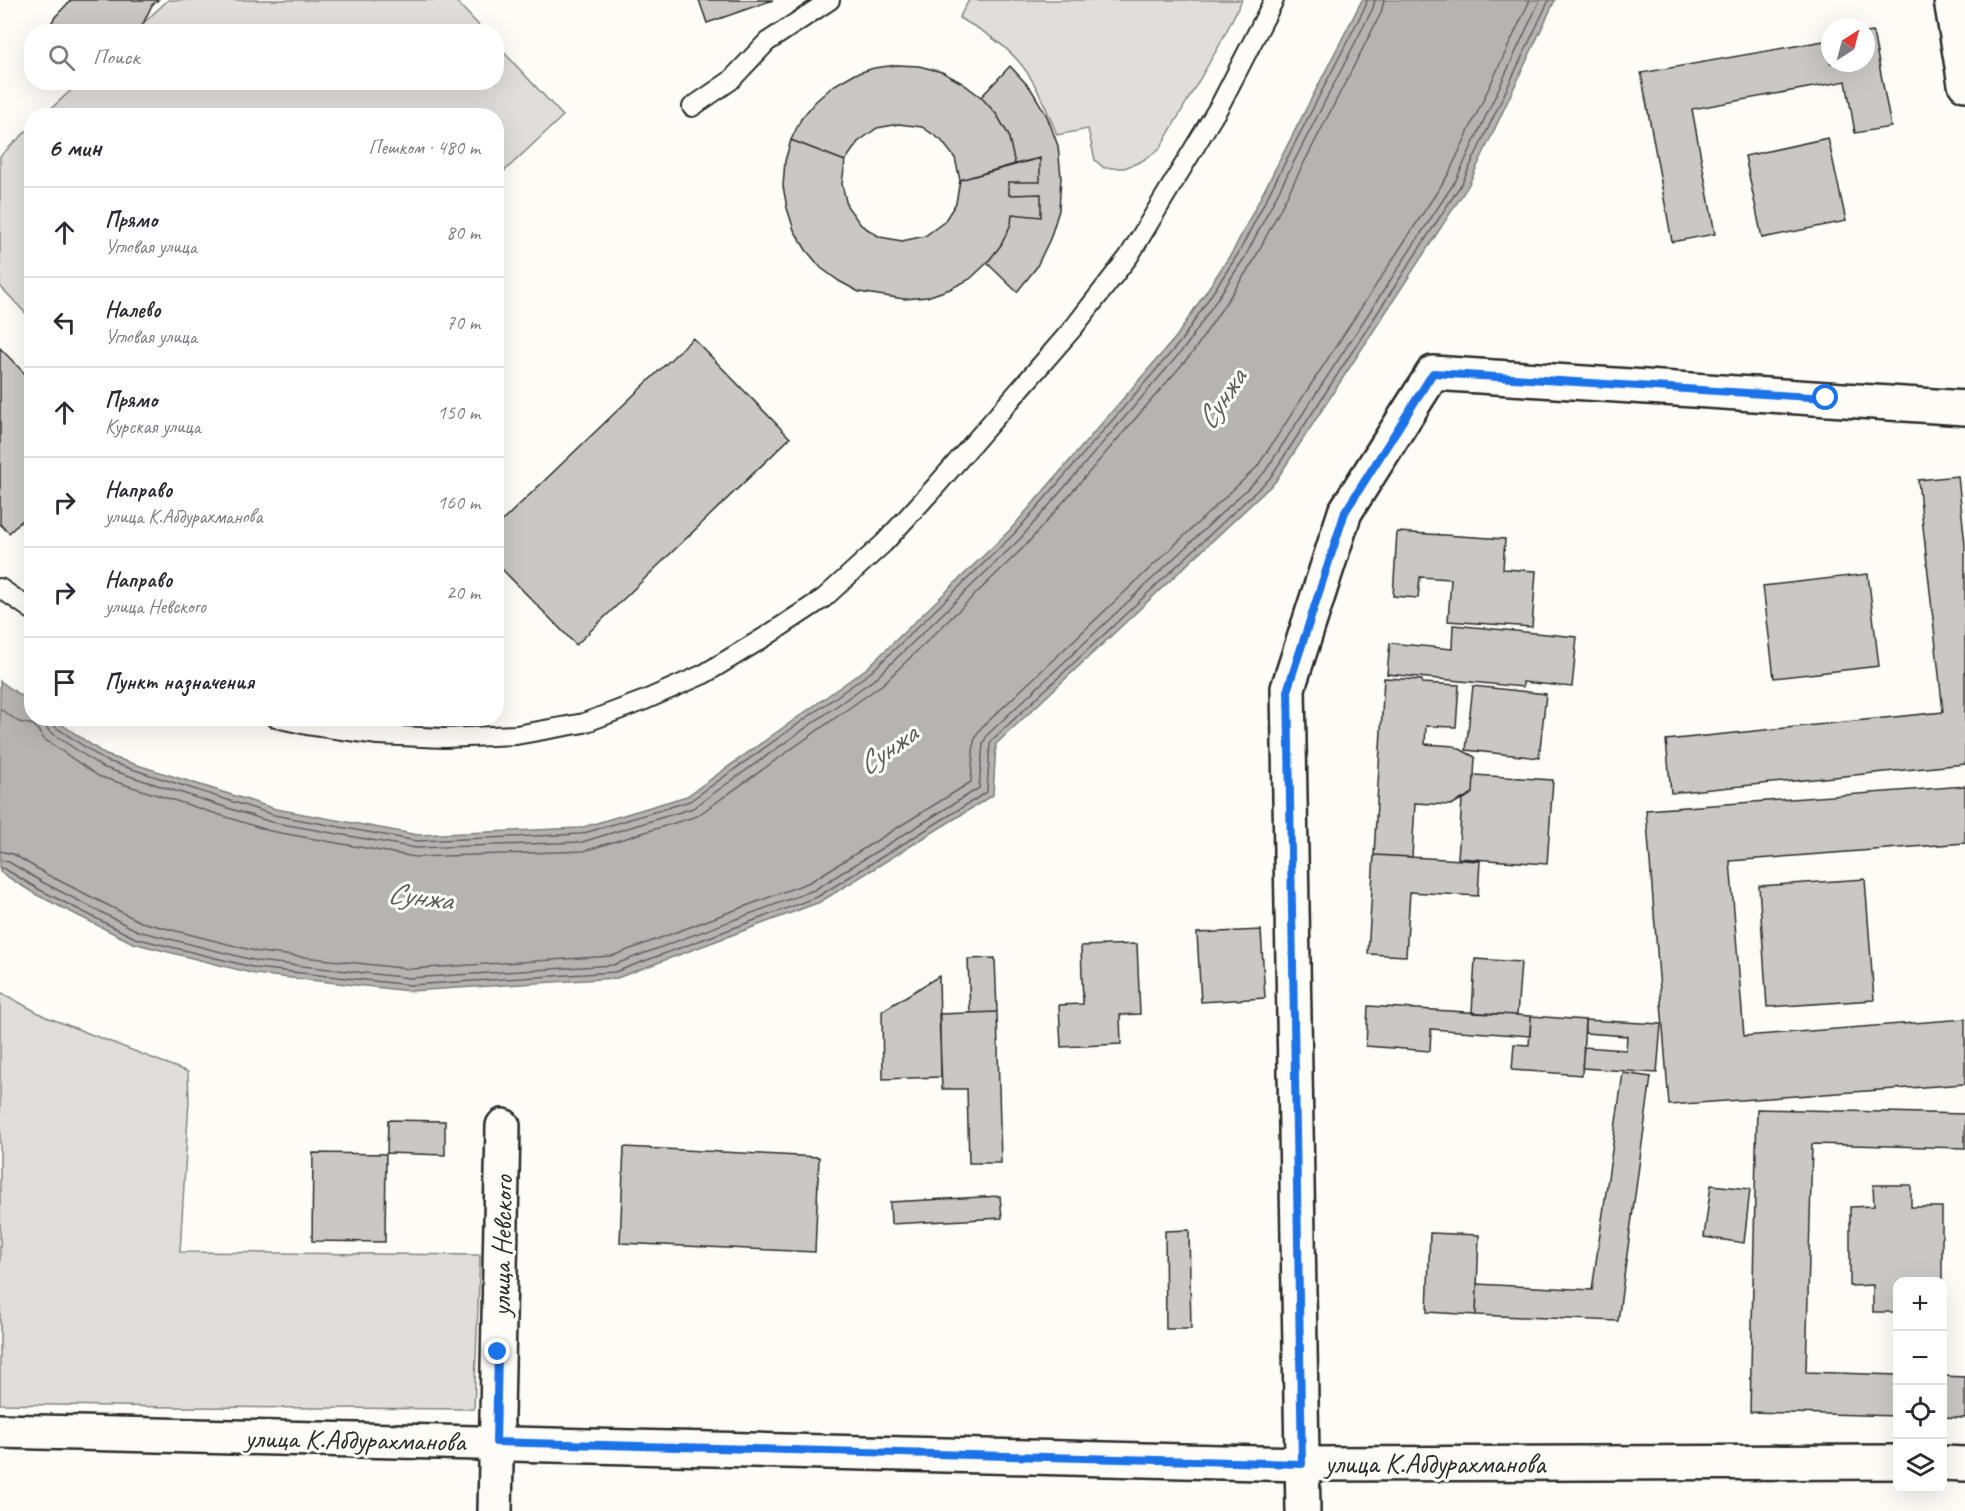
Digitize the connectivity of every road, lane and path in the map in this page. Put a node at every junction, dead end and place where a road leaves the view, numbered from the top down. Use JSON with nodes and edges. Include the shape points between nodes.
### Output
{"nodes":[{"id":1,"x":830,"y":0,"type":"edge"},
{"id":2,"x":1274,"y":0,"type":"edge"},
{"id":3,"x":1951,"y":0,"type":"edge"},
{"id":4,"x":1965,"y":84,"type":"edge"},
{"id":5,"x":692,"y":107,"type":"dead end"},
{"id":6,"x":1965,"y":408,"type":"edge"},
{"id":7,"x":0,"y":588,"type":"edge"},
{"id":8,"x":24,"y":604,"type":"edge"},
{"id":9,"x":314,"y":726,"type":"edge"},
{"id":10,"x":503,"y":1126,"type":"dead end"},
{"id":11,"x":0,"y":1431,"type":"edge"},
{"id":12,"x":496,"y":1442,"type":"junction"},
{"id":13,"x":1893,"y":1462,"type":"edge"},
{"id":14,"x":1947,"y":1463,"type":"edge"},
{"id":15,"x":1302,"y":1464,"type":"junction"},
{"id":16,"x":1965,"y":1464,"type":"edge"},
{"id":17,"x":495,"y":1511,"type":"edge"},
{"id":18,"x":1302,"y":1511,"type":"edge"}],
"edges":[{"from":1,"to":5,"type":"lane","via":[[767,42],[730,81]]},
{"from":2,"to":9,"type":"lane","via":[[1220,105],[1129,256],[1074,327],[936,486],[884,543],[824,598],[704,674],[584,723],[516,735],[444,738],[378,735]]},
{"from":3,"to":4,"type":"street"},
{"from":6,"to":15,"type":"street","via":[[1433,373],[1345,512],[1288,688]]},
{"from":7,"to":8,"type":"lane"},
{"from":10,"to":12,"type":"street","name":"улица Невского"},
{"from":11,"to":12,"type":"street","name":"улица К.Абдурахманова"},
{"from":12,"to":15,"type":"street","name":"улица К.Абдурахманова"},
{"from":12,"to":17,"type":"street","name":"улица Невского"},
{"from":13,"to":15,"type":"street","name":"улица К.Абдурахманова"},
{"from":14,"to":16,"type":"street"},
{"from":15,"to":18,"type":"street"}]}
